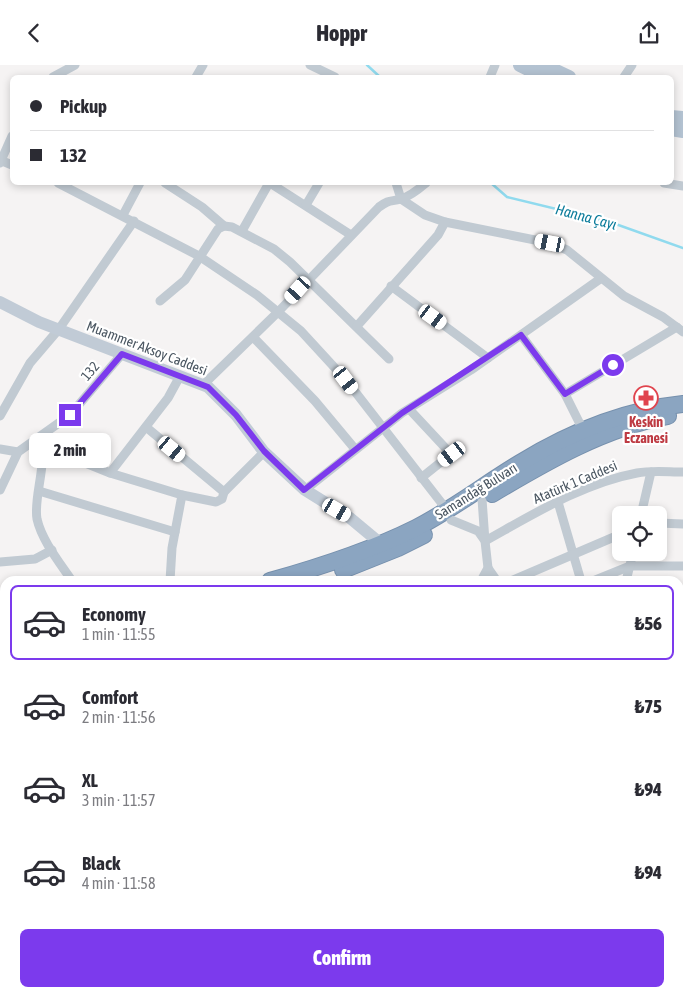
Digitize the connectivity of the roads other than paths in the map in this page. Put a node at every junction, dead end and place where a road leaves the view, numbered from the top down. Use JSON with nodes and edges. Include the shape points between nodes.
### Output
{"nodes":[{"id":1,"x":75,"y":65,"type":"edge"},
{"id":2,"x":310,"y":65,"type":"edge"},
{"id":3,"x":520,"y":65,"type":"edge"},
{"id":4,"x":543,"y":65,"type":"edge"},
{"id":5,"x":57,"y":75,"type":"edge"},
{"id":6,"x":328,"y":75,"type":"edge"},
{"id":7,"x":540,"y":75,"type":"edge"},
{"id":8,"x":565,"y":75,"type":"edge"},
{"id":9,"x":10,"y":140,"type":"edge"},
{"id":10,"x":0,"y":161,"type":"edge"},
{"id":11,"x":62,"y":185,"type":"edge"},
{"id":12,"x":139,"y":185,"type":"edge"},
{"id":13,"x":168,"y":185,"type":"edge"},
{"id":14,"x":269,"y":185,"type":"edge"},
{"id":15,"x":273,"y":185,"type":"edge"},
{"id":16,"x":318,"y":185,"type":"edge"},
{"id":17,"x":397,"y":185,"type":"edge"},
{"id":18,"x":424,"y":185,"type":"edge"},
{"id":19,"x":401,"y":199,"type":"junction"},
{"id":20,"x":306,"y":205,"type":"junction"},
{"id":21,"x":122,"y":215,"type":"junction"},
{"id":22,"x":134,"y":221,"type":"junction"},
{"id":23,"x":445,"y":222,"type":"junction"},
{"id":24,"x":224,"y":226,"type":"junction"},
{"id":25,"x":242,"y":231,"type":"junction"},
{"id":26,"x":351,"y":235,"type":"junction"},
{"id":27,"x":199,"y":257,"type":"junction"},
{"id":28,"x":308,"y":279,"type":"junction"},
{"id":29,"x":600,"y":279,"type":"junction"},
{"id":30,"x":391,"y":286,"type":"junction"},
{"id":31,"x":160,"y":301,"type":"dead end"},
{"id":32,"x":1,"y":304,"type":"edge"},
{"id":33,"x":278,"y":312,"type":"junction"},
{"id":34,"x":357,"y":326,"type":"junction"},
{"id":35,"x":59,"y":329,"type":"junction"},
{"id":36,"x":680,"y":330,"type":"edge"},
{"id":37,"x":521,"y":335,"type":"junction"},
{"id":38,"x":253,"y":337,"type":"junction"},
{"id":39,"x":122,"y":354,"type":"junction"},
{"id":40,"x":488,"y":357,"type":"junction"},
{"id":41,"x":390,"y":359,"type":"dead end"},
{"id":42,"x":180,"y":377,"type":"junction"},
{"id":43,"x":203,"y":385,"type":"junction"},
{"id":44,"x":565,"y":394,"type":"junction"},
{"id":45,"x":683,"y":404,"type":"edge"},
{"id":46,"x":410,"y":410,"type":"junction"},
{"id":47,"x":683,"y":413,"type":"edge"},
{"id":48,"x":0,"y":417,"type":"edge"},
{"id":49,"x":146,"y":427,"type":"junction"},
{"id":50,"x":382,"y":428,"type":"junction"},
{"id":51,"x":583,"y":430,"type":"junction"},
{"id":52,"x":40,"y":441,"type":"junction"},
{"id":53,"x":0,"y":449,"type":"edge"},
{"id":54,"x":355,"y":449,"type":"junction"},
{"id":55,"x":18,"y":451,"type":"junction"},
{"id":56,"x":264,"y":451,"type":"junction"},
{"id":57,"x":651,"y":472,"type":"junction"},
{"id":58,"x":683,"y":472,"type":"edge"},
{"id":59,"x":110,"y":473,"type":"junction"},
{"id":60,"x":421,"y":478,"type":"junction"},
{"id":61,"x":0,"y":490,"type":"edge"},
{"id":62,"x":304,"y":490,"type":"junction"},
{"id":63,"x":39,"y":491,"type":"junction"},
{"id":64,"x":224,"y":492,"type":"junction"},
{"id":65,"x":182,"y":495,"type":"junction"},
{"id":66,"x":482,"y":499,"type":"junction"},
{"id":67,"x":558,"y":502,"type":"junction"},
{"id":68,"x":643,"y":506,"type":"edge"},
{"id":69,"x":449,"y":515,"type":"junction"},
{"id":70,"x":667,"y":523,"type":"edge"},
{"id":71,"x":683,"y":524,"type":"edge"},
{"id":72,"x":175,"y":532,"type":"junction"},
{"id":73,"x":612,"y":538,"type":"edge"},
{"id":74,"x":485,"y":541,"type":"junction"},
{"id":75,"x":380,"y":543,"type":"junction"},
{"id":76,"x":52,"y":550,"type":"junction"},
{"id":77,"x":574,"y":555,"type":"junction"},
{"id":78,"x":631,"y":561,"type":"edge"},
{"id":79,"x":0,"y":562,"type":"edge"},
{"id":80,"x":630,"y":566,"type":"junction"},
{"id":81,"x":683,"y":566,"type":"edge"},
{"id":82,"x":488,"y":568,"type":"junction"},
{"id":83,"x":69,"y":576,"type":"edge"},
{"id":84,"x":171,"y":576,"type":"edge"},
{"id":85,"x":288,"y":576,"type":"edge"},
{"id":86,"x":324,"y":576,"type":"edge"},
{"id":87,"x":484,"y":576,"type":"edge"},
{"id":88,"x":494,"y":576,"type":"edge"},
{"id":89,"x":523,"y":576,"type":"edge"},
{"id":90,"x":580,"y":576,"type":"edge"},
{"id":91,"x":605,"y":576,"type":"edge"},
{"id":92,"x":627,"y":576,"type":"edge"},
{"id":93,"x":20,"y":997,"type":"edge"},
{"id":94,"x":28,"y":997,"type":"edge"},
{"id":95,"x":193,"y":997,"type":"edge"},
{"id":96,"x":207,"y":997,"type":"edge"}],
"edges":[{"from":1,"to":5,"type":"street"},
{"from":2,"to":6,"type":"street"},
{"from":3,"to":7,"type":"main road"},
{"from":4,"to":8,"type":"main road"},
{"from":9,"to":10,"type":"street"},
{"from":11,"to":21,"type":"street"},
{"from":12,"to":21,"type":"street"},
{"from":13,"to":24,"type":"street"},
{"from":14,"to":25,"type":"street"},
{"from":15,"to":20,"type":"street"},
{"from":16,"to":20,"type":"street"},
{"from":17,"to":19,"type":"street"},
{"from":18,"to":19,"type":"street"},
{"from":19,"to":23,"type":"street","via":[[425,215]]},
{"from":19,"to":26,"type":"street","via":[[389,200]]},
{"from":20,"to":26,"type":"street"},
{"from":21,"to":22,"type":"street"},
{"from":22,"to":27,"type":"street"},
{"from":22,"to":35,"type":"street"},
{"from":23,"to":29,"type":"street","via":[[550,243],[567,251]]},
{"from":23,"to":30,"type":"street","via":[[438,235]]},
{"from":24,"to":25,"type":"street"},
{"from":24,"to":27,"type":"street","via":[[218,229]]},
{"from":25,"to":28,"type":"street","via":[[274,249]]},
{"from":26,"to":28,"type":"street"},
{"from":27,"to":31,"type":"street","via":[[185,280]]},
{"from":27,"to":33,"type":"street"},
{"from":28,"to":33,"type":"street"},
{"from":28,"to":34,"type":"street"},
{"from":29,"to":36,"type":"street"},
{"from":29,"to":37,"type":"street"},
{"from":30,"to":34,"type":"street"},
{"from":30,"to":40,"type":"street"},
{"from":32,"to":35,"type":"street","name":"Muammer Aksoy Caddesi"},
{"from":33,"to":38,"type":"street"},
{"from":33,"to":50,"type":"street","via":[[301,331],[346,380]]},
{"from":34,"to":41,"type":"street"},
{"from":35,"to":39,"type":"street","name":"Muammer Aksoy Caddesi"},
{"from":35,"to":48,"type":"street","via":[[30,363]]},
{"from":36,"to":44,"type":"street"},
{"from":37,"to":40,"type":"street"},
{"from":37,"to":44,"type":"street"},
{"from":38,"to":43,"type":"street"},
{"from":38,"to":54,"type":"street","via":[[315,401]]},
{"from":39,"to":42,"type":"street","name":"Muammer Aksoy Caddesi"},
{"from":39,"to":52,"type":"street","name":"132","via":[[70,415]]},
{"from":40,"to":46,"type":"street"},
{"from":42,"to":43,"type":"street","name":"Muammer Aksoy Caddesi"},
{"from":42,"to":49,"type":"street"},
{"from":43,"to":56,"type":"street","name":"Muammer Aksoy Caddesi","via":[[236,415]]},
{"from":44,"to":51,"type":"street"},
{"from":45,"to":51,"type":"highway","name":"Samandağ Bulvarı","via":[[654,408]]},
{"from":46,"to":50,"type":"street"},
{"from":46,"to":60,"type":"street","via":[[452,454]]},
{"from":47,"to":66,"type":"highway","name":"Samandağ Bulvarı","via":[[588,441]]},
{"from":49,"to":59,"type":"street"},
{"from":49,"to":64,"type":"street"},
{"from":50,"to":54,"type":"street"},
{"from":50,"to":60,"type":"street"},
{"from":51,"to":69,"type":"highway","name":"Samandağ Bulvarı","via":[[520,463]]},
{"from":52,"to":55,"type":"street","name":"132"},
{"from":52,"to":59,"type":"street"},
{"from":52,"to":63,"type":"street"},
{"from":53,"to":55,"type":"street"},
{"from":54,"to":62,"type":"street"},
{"from":55,"to":61,"type":"street"},
{"from":56,"to":62,"type":"street","name":"Muammer Aksoy Caddesi"},
{"from":56,"to":64,"type":"street"},
{"from":57,"to":58,"type":"street","name":"Atatürk 1 Caddesi"},
{"from":57,"to":67,"type":"street","name":"Atatürk 1 Caddesi","via":[[610,479]]},
{"from":57,"to":68,"type":"street"},
{"from":59,"to":65,"type":"street"},
{"from":60,"to":69,"type":"street"},
{"from":62,"to":75,"type":"street","name":"Muammer Aksoy Caddesi","via":[[350,518]]},
{"from":63,"to":72,"type":"street"},
{"from":63,"to":76,"type":"street","via":[[37,519]]},
{"from":64,"to":65,"type":"street","via":[[222,499],[216,502]]},
{"from":65,"to":72,"type":"street"},
{"from":66,"to":69,"type":"highway","name":"Samandağ Bulvarı"},
{"from":66,"to":74,"type":"street"},
{"from":67,"to":74,"type":"street","name":"Atatürk 1 Caddesi"},
{"from":67,"to":77,"type":"street"},
{"from":69,"to":74,"type":"street","via":[[478,531]]},
{"from":69,"to":75,"type":"highway","name":"Samandağ Bulvarı"},
{"from":69,"to":86,"type":"highway","name":"Samandağ Bulvarı","via":[[398,549]]},
{"from":70,"to":71,"type":"street"},
{"from":72,"to":84,"type":"street"},
{"from":73,"to":77,"type":"street"},
{"from":74,"to":82,"type":"street"},
{"from":75,"to":85,"type":"highway","name":"Samandağ Bulvarı","via":[[333,563]]},
{"from":76,"to":79,"type":"street","via":[[35,559]]},
{"from":76,"to":83,"type":"street"},
{"from":77,"to":89,"type":"street"},
{"from":77,"to":90,"type":"street"},
{"from":78,"to":80,"type":"street"},
{"from":80,"to":81,"type":"street"},
{"from":80,"to":91,"type":"street"},
{"from":80,"to":92,"type":"street"},
{"from":82,"to":87,"type":"street"},
{"from":82,"to":88,"type":"street"},
{"from":93,"to":94,"type":"street"},
{"from":95,"to":96,"type":"street"}]}
